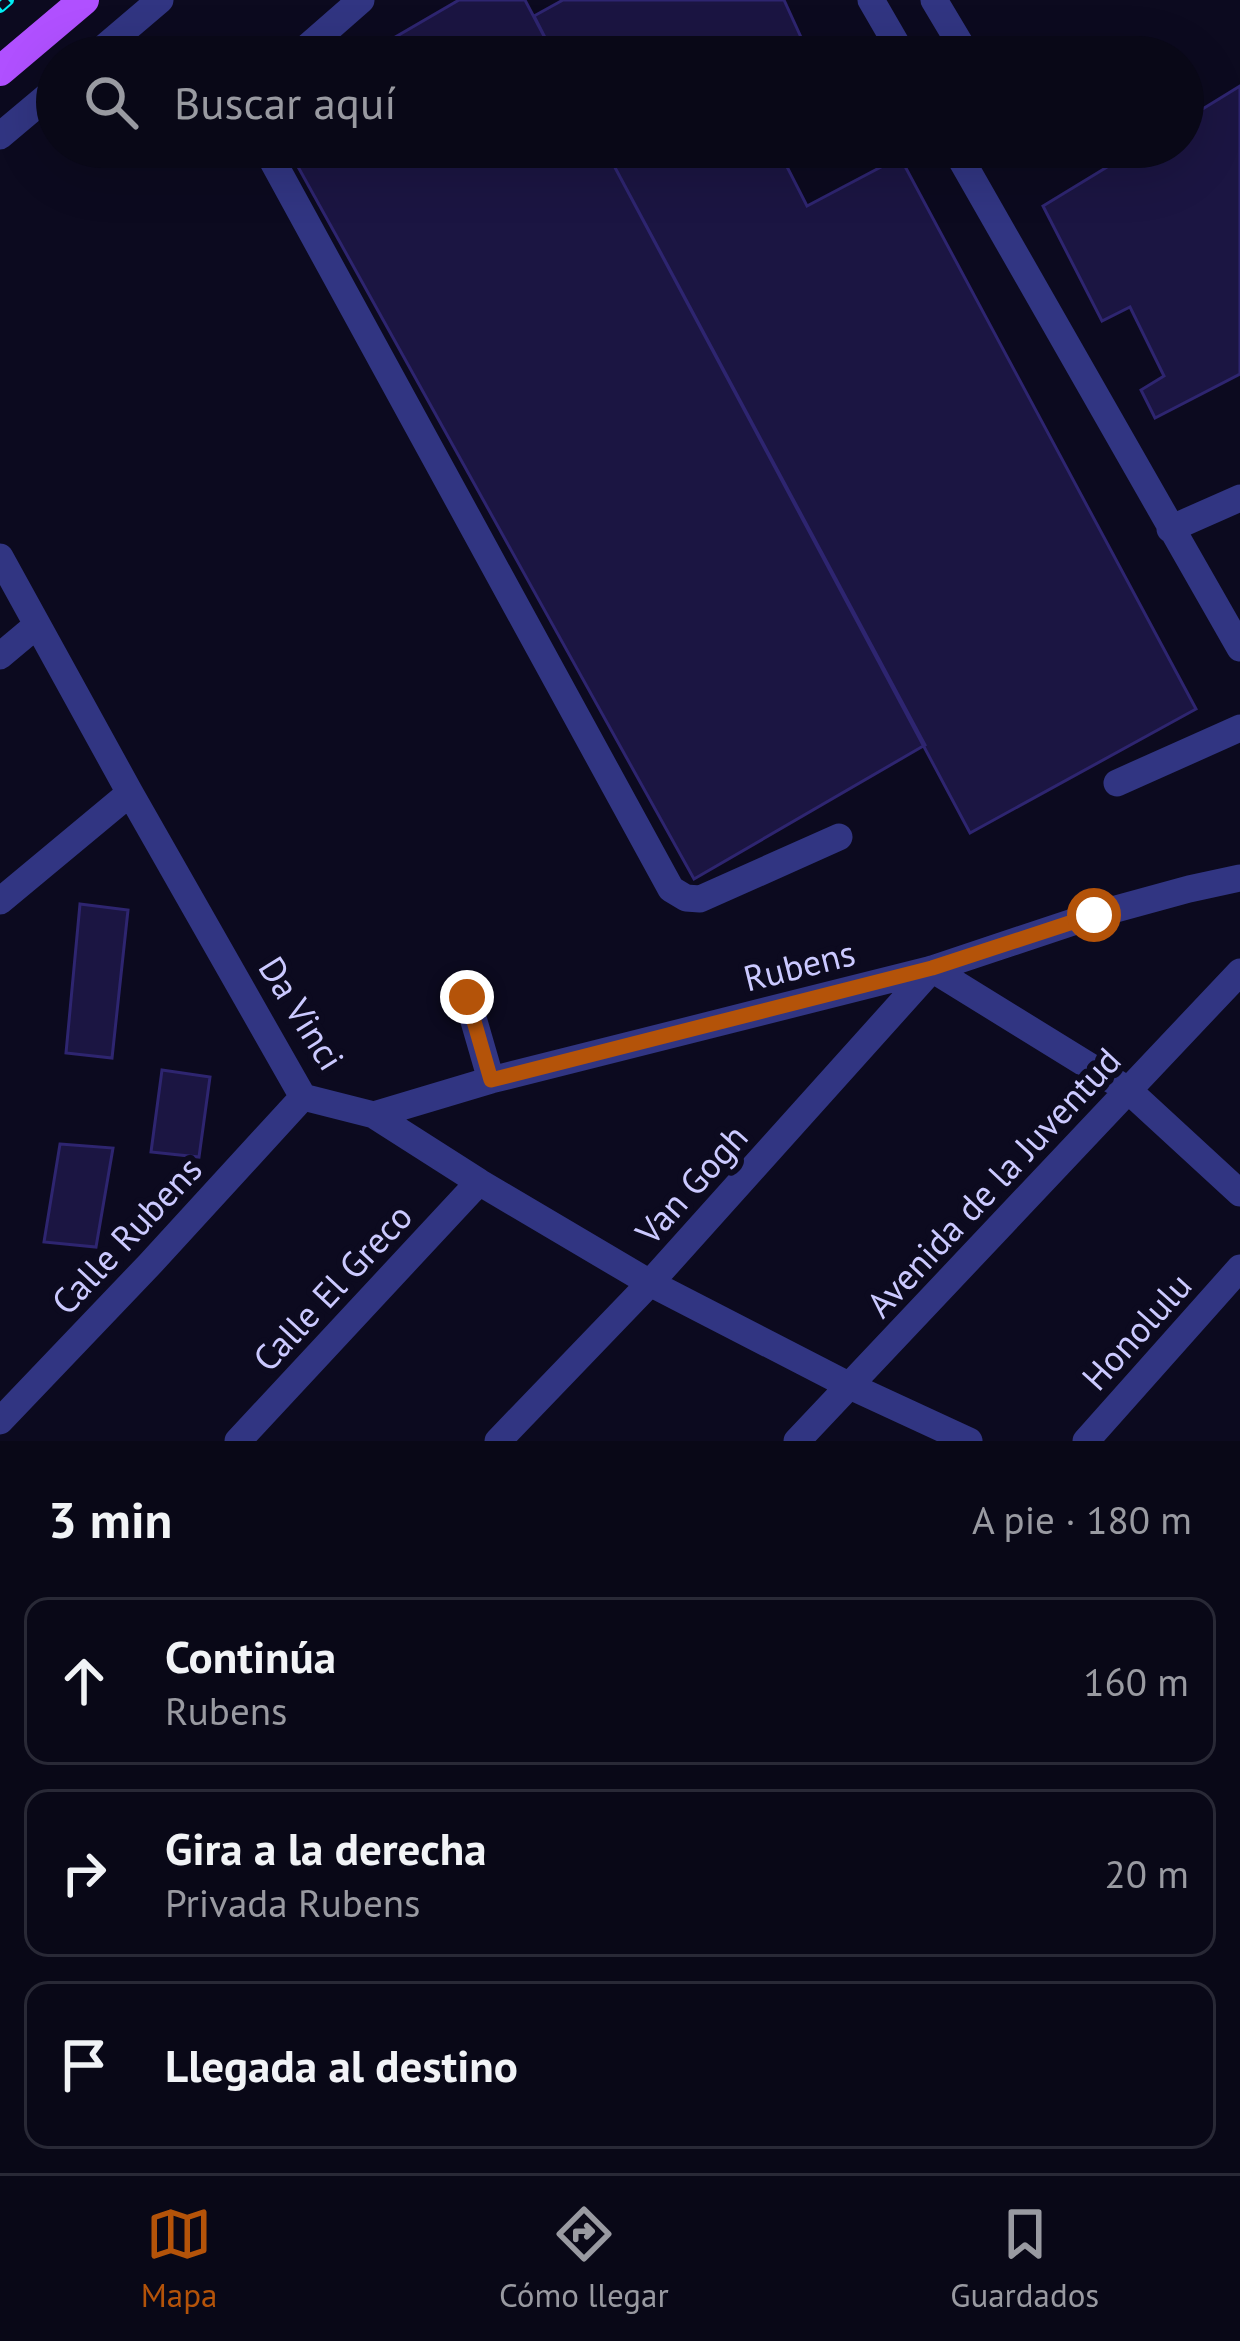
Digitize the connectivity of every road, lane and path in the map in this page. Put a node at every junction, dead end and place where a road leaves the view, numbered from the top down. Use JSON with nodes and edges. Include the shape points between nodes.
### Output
{"nodes":[{"id":1,"x":84,"y":0,"type":"edge"},
{"id":2,"x":160,"y":0,"type":"edge"},
{"id":3,"x":361,"y":0,"type":"edge"},
{"id":4,"x":872,"y":0,"type":"edge"},
{"id":5,"x":934,"y":0,"type":"edge"},
{"id":6,"x":41,"y":36,"type":"edge"},
{"id":7,"x":118,"y":36,"type":"edge"},
{"id":8,"x":320,"y":36,"type":"edge"},
{"id":9,"x":892,"y":36,"type":"edge"},
{"id":10,"x":955,"y":36,"type":"edge"},
{"id":11,"x":36,"y":41,"type":"edge"},
{"id":12,"x":0,"y":71,"type":"edge"},
{"id":13,"x":36,"y":106,"type":"edge"},
{"id":14,"x":0,"y":136,"type":"edge"},
{"id":15,"x":277,"y":168,"type":"edge"},
{"id":16,"x":966,"y":168,"type":"edge"},
{"id":17,"x":1240,"y":498,"type":"edge"},
{"id":18,"x":1170,"y":529,"type":"junction"},
{"id":19,"x":0,"y":557,"type":"edge"},
{"id":20,"x":37,"y":625,"type":"junction"},
{"id":21,"x":1240,"y":648,"type":"edge"},
{"id":22,"x":0,"y":656,"type":"edge"},
{"id":23,"x":1240,"y":728,"type":"edge"},
{"id":24,"x":1117,"y":783,"type":"dead end"},
{"id":25,"x":130,"y":793,"type":"junction"},
{"id":26,"x":838,"y":837,"type":"dead end"},
{"id":27,"x":1240,"y":878,"type":"edge"},
{"id":28,"x":0,"y":901,"type":"edge"},
{"id":29,"x":932,"y":968,"type":"junction"},
{"id":30,"x":1240,"y":972,"type":"edge"},
{"id":31,"x":467,"y":997,"type":"dead end"},
{"id":32,"x":491,"y":1080,"type":"junction"},
{"id":33,"x":1128,"y":1090,"type":"junction"},
{"id":34,"x":303,"y":1097,"type":"junction"},
{"id":35,"x":374,"y":1115,"type":"junction"},
{"id":36,"x":479,"y":1182,"type":"junction"},
{"id":37,"x":1240,"y":1193,"type":"edge"},
{"id":38,"x":1240,"y":1268,"type":"edge"},
{"id":39,"x":650,"y":1283,"type":"junction"},
{"id":40,"x":850,"y":1386,"type":"junction"},
{"id":41,"x":0,"y":1421,"type":"edge"},
{"id":42,"x":238,"y":1441,"type":"edge"},
{"id":43,"x":498,"y":1441,"type":"edge"},
{"id":44,"x":797,"y":1441,"type":"edge"},
{"id":45,"x":969,"y":1441,"type":"edge"},
{"id":46,"x":1086,"y":1441,"type":"edge"}],
"edges":[{"from":1,"to":6,"type":"main road"},
{"from":2,"to":7,"type":"street"},
{"from":3,"to":8,"type":"street"},
{"from":4,"to":9,"type":"street"},
{"from":5,"to":10,"type":"street"},
{"from":11,"to":12,"type":"main road"},
{"from":13,"to":14,"type":"street"},
{"from":15,"to":26,"type":"street","via":[[670,889],[700,899]]},
{"from":16,"to":18,"type":"street"},
{"from":17,"to":18,"type":"street"},
{"from":18,"to":21,"type":"street"},
{"from":19,"to":20,"type":"street","name":"Da Vinci"},
{"from":20,"to":22,"type":"street"},
{"from":20,"to":25,"type":"street","name":"Da Vinci"},
{"from":23,"to":24,"type":"street"},
{"from":25,"to":28,"type":"street"},
{"from":25,"to":34,"type":"street","name":"Da Vinci"},
{"from":27,"to":29,"type":"street","name":"Rubens"},
{"from":29,"to":32,"type":"street","name":"Rubens"},
{"from":29,"to":33,"type":"street"},
{"from":29,"to":39,"type":"street","name":"Van Gogh"},
{"from":30,"to":33,"type":"street","name":"Avenida de la Juventud"},
{"from":31,"to":32,"type":"street"},
{"from":32,"to":35,"type":"street","name":"Rubens"},
{"from":33,"to":37,"type":"street"},
{"from":33,"to":40,"type":"street","name":"Avenida de la Juventud"},
{"from":34,"to":35,"type":"street","name":"Da Vinci"},
{"from":34,"to":41,"type":"street","name":"Calle Rubens"},
{"from":35,"to":36,"type":"street","name":"Da Vinci"},
{"from":36,"to":39,"type":"street","name":"Da Vinci"},
{"from":36,"to":42,"type":"street","name":"Calle El Greco"},
{"from":38,"to":46,"type":"street","name":"Honolulu"},
{"from":39,"to":40,"type":"street","name":"Da Vinci"},
{"from":39,"to":43,"type":"street","name":"Van Gogh"},
{"from":40,"to":44,"type":"street","name":"Avenida de la Juventud"},
{"from":40,"to":45,"type":"street","name":"Da Vinci"}]}
